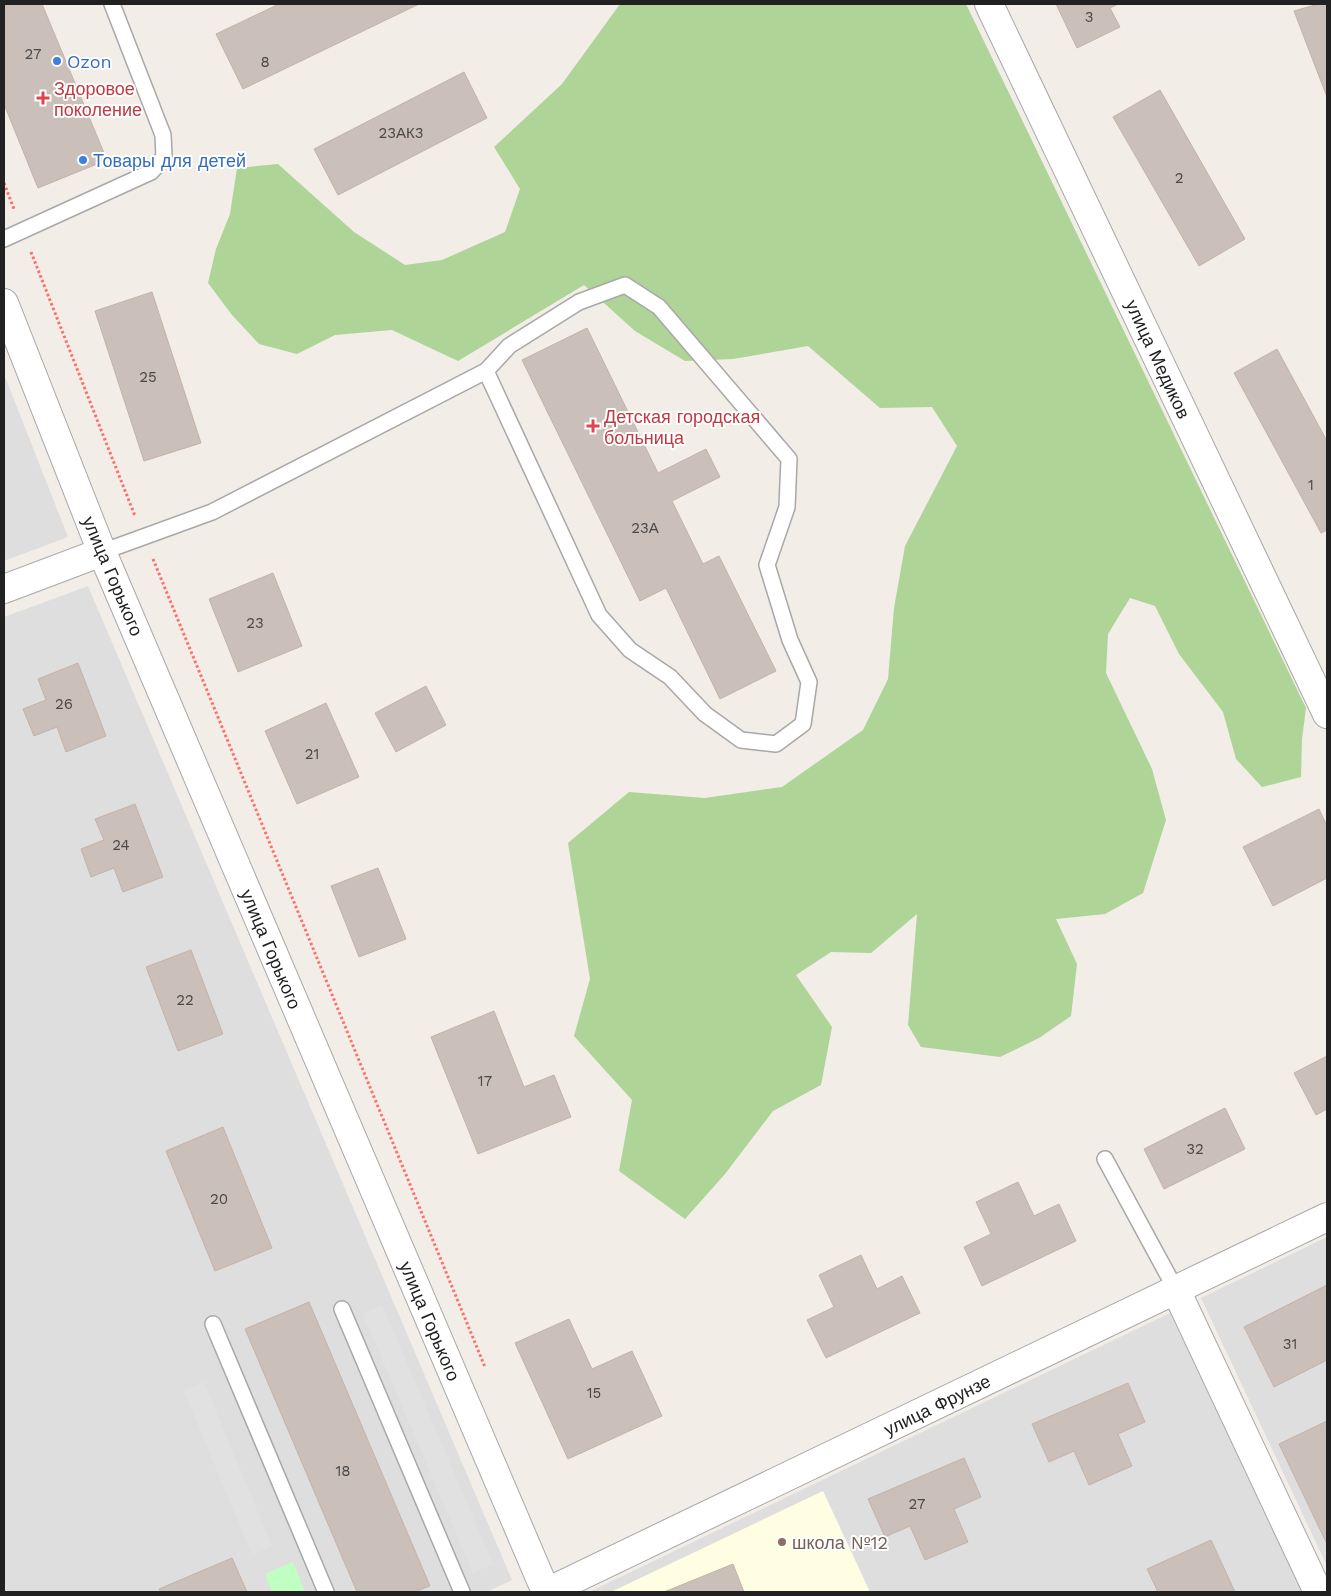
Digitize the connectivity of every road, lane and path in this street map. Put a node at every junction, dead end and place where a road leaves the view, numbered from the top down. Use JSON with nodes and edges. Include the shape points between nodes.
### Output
{"nodes":[{"id":1,"x":112,"y":4,"type":"edge"},
{"id":2,"x":989,"y":4,"type":"edge"},
{"id":3,"x":4,"y":183,"type":"edge"},
{"id":4,"x":23,"y":230,"type":"junction"},
{"id":5,"x":4,"y":239,"type":"edge"},
{"id":6,"x":4,"y":303,"type":"edge"},
{"id":7,"x":486,"y":371,"type":"junction"},
{"id":8,"x":144,"y":537,"type":"junction"},
{"id":9,"x":102,"y":552,"type":"junction"},
{"id":10,"x":4,"y":589,"type":"edge"},
{"id":11,"x":1327,"y":714,"type":"edge"},
{"id":12,"x":1105,"y":1159,"type":"dead end"},
{"id":13,"x":1327,"y":1217,"type":"edge"},
{"id":14,"x":1176,"y":1290,"type":"junction"},
{"id":15,"x":342,"y":1309,"type":"dead end"},
{"id":16,"x":213,"y":1324,"type":"dead end"},
{"id":17,"x":486,"y":1370,"type":"dead end"},
{"id":18,"x":326,"y":1592,"type":"edge"},
{"id":19,"x":462,"y":1592,"type":"edge"},
{"id":20,"x":546,"y":1592,"type":"edge"},
{"id":21,"x":1318,"y":1592,"type":"edge"}],
"edges":[{"from":1,"to":4,"type":"lane","via":[[163,136],[164,157],[151,172]]},
{"from":2,"to":11,"type":"street","name":"улица Медиков"},
{"from":3,"to":4,"type":"path"},
{"from":4,"to":5,"type":"lane"},
{"from":4,"to":8,"type":"path"},
{"from":6,"to":9,"type":"street","name":"улица Горького"},
{"from":7,"to":7,"type":"lane","via":[[599,615],[630,650],[670,677],[705,714],[741,740],[776,744],[802,724],[809,682],[790,640],[767,565],[787,507],[789,459],[659,307],[625,285],[579,302],[509,346]]},
{"from":7,"to":8,"type":"lane","via":[[212,512]]},
{"from":8,"to":9,"type":"lane"},
{"from":8,"to":17,"type":"path"},
{"from":9,"to":10,"type":"street"},
{"from":9,"to":20,"type":"street","name":"улица Горького"},
{"from":12,"to":14,"type":"lane"},
{"from":13,"to":14,"type":"street","name":"улица Фрунзе"},
{"from":14,"to":20,"type":"street","name":"улица Фрунзе"},
{"from":14,"to":21,"type":"street"},
{"from":15,"to":19,"type":"lane"},
{"from":16,"to":18,"type":"lane"}]}
